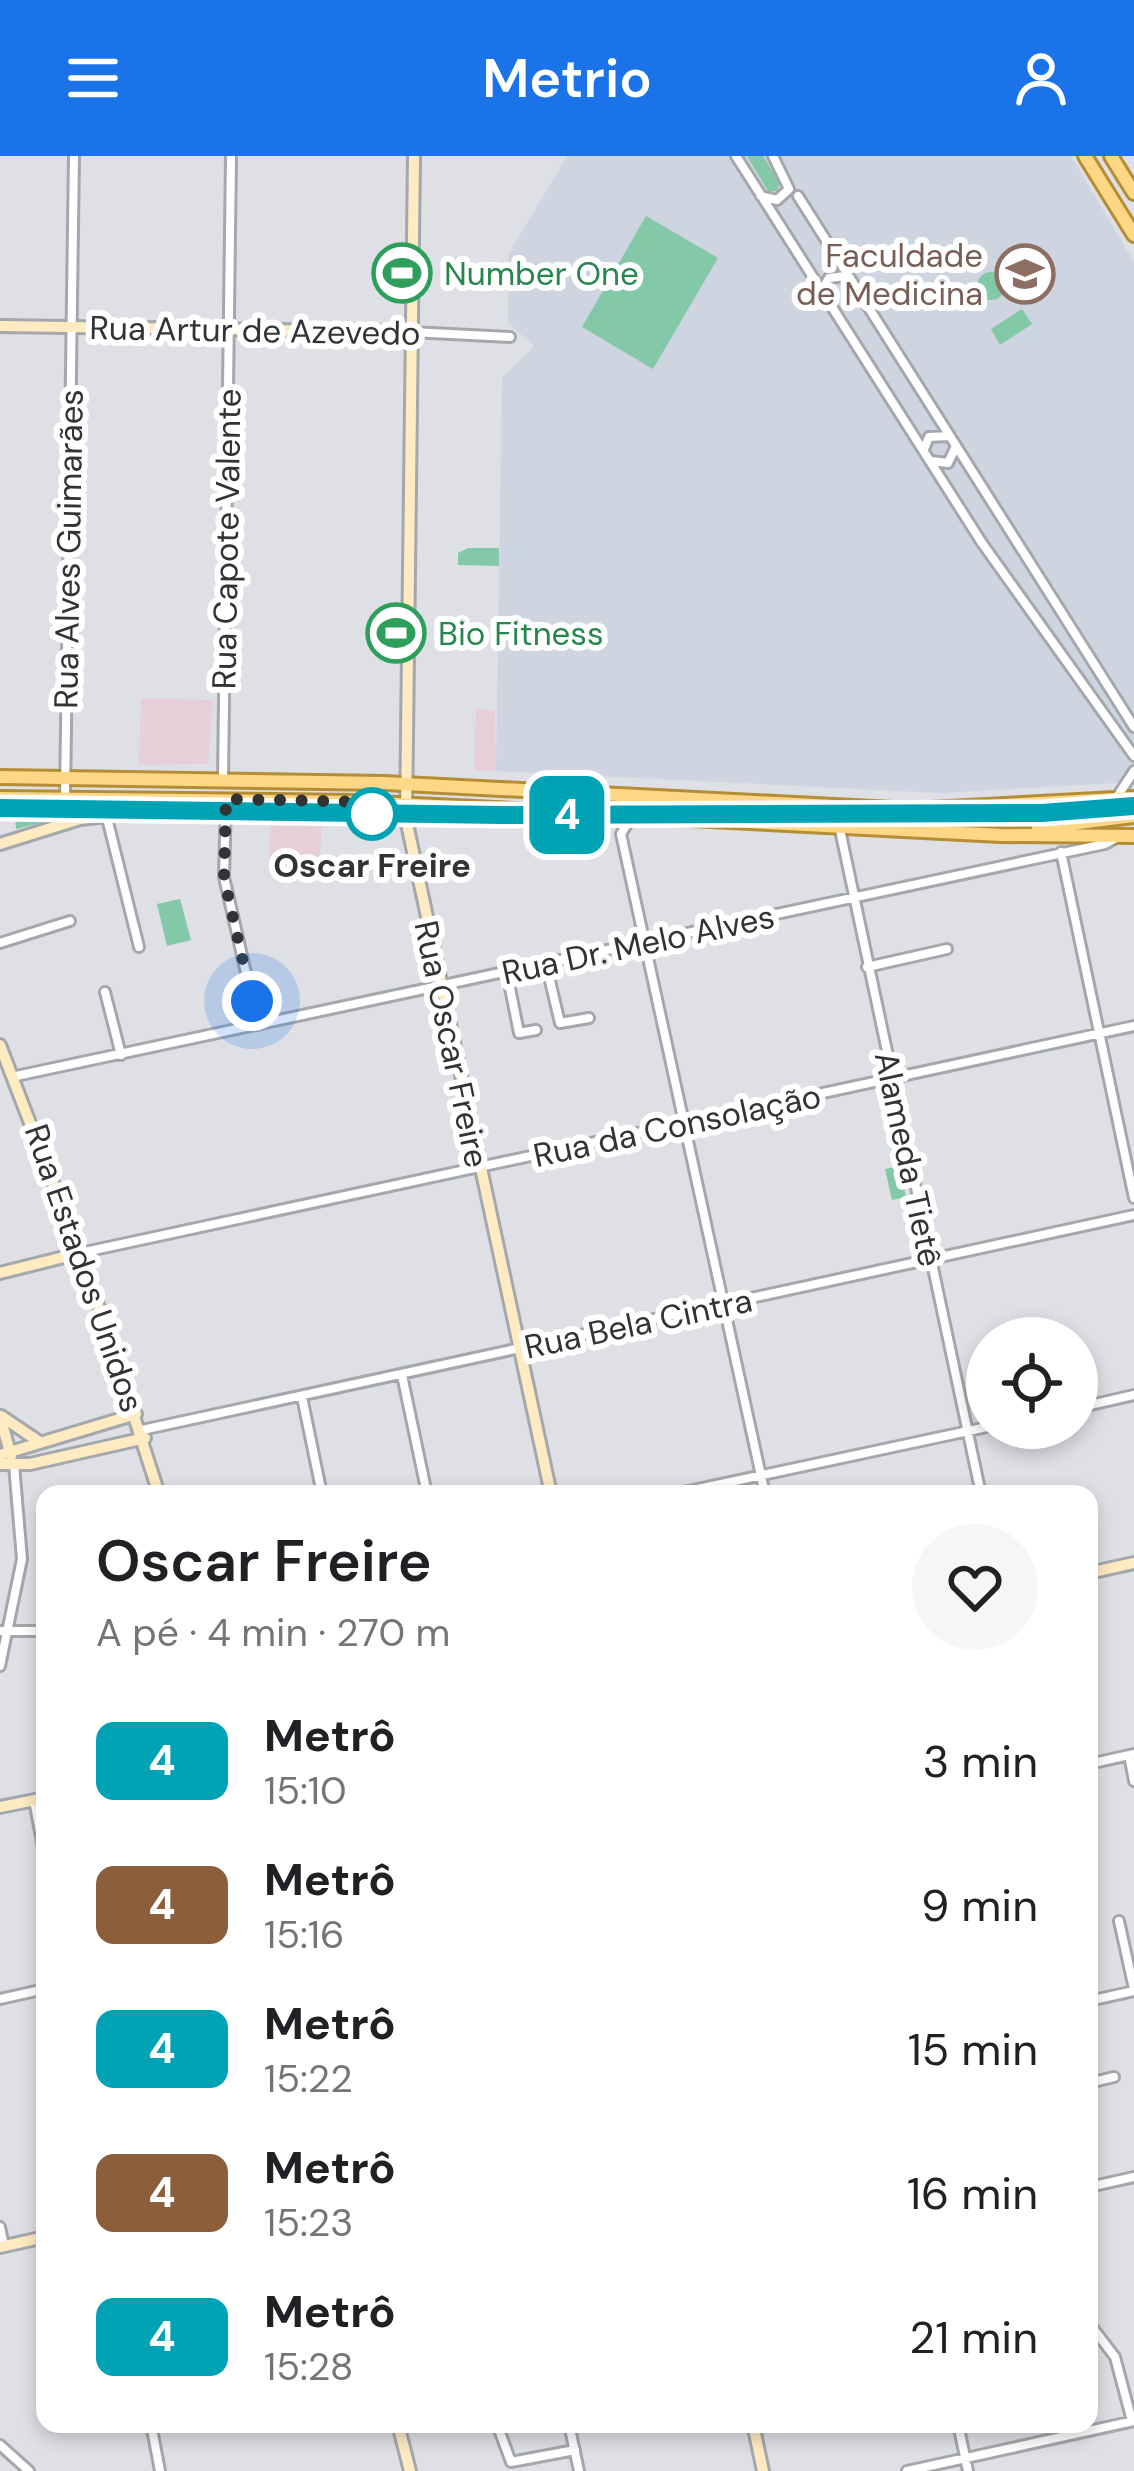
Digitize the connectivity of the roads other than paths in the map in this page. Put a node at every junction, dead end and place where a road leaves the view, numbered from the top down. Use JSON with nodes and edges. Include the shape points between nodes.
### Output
{"nodes":[{"id":1,"x":74,"y":156,"type":"edge"},
{"id":2,"x":231,"y":156,"type":"edge"},
{"id":3,"x":414,"y":156,"type":"edge"},
{"id":4,"x":736,"y":156,"type":"edge"},
{"id":5,"x":773,"y":156,"type":"edge"},
{"id":6,"x":1085,"y":156,"type":"edge"},
{"id":7,"x":1111,"y":156,"type":"edge"},
{"id":8,"x":1134,"y":193,"type":"edge"},
{"id":9,"x":760,"y":195,"type":"junction"},
{"id":10,"x":798,"y":196,"type":"dead end"},
{"id":11,"x":1134,"y":236,"type":"edge"},
{"id":12,"x":848,"y":277,"type":"junction"},
{"id":13,"x":822,"y":291,"type":"junction"},
{"id":14,"x":0,"y":326,"type":"edge"},
{"id":15,"x":71,"y":327,"type":"junction"},
{"id":16,"x":229,"y":330,"type":"junction"},
{"id":17,"x":412,"y":332,"type":"junction"},
{"id":18,"x":510,"y":337,"type":"dead end"},
{"id":19,"x":953,"y":441,"type":"junction"},
{"id":20,"x":927,"y":456,"type":"junction"},
{"id":21,"x":1053,"y":598,"type":"junction"},
{"id":22,"x":1031,"y":608,"type":"junction"},
{"id":23,"x":1120,"y":706,"type":"junction"},
{"id":24,"x":1106,"y":715,"type":"junction"},
{"id":25,"x":1134,"y":727,"type":"edge"},
{"id":26,"x":1134,"y":756,"type":"edge"},
{"id":27,"x":1134,"y":771,"type":"edge"},
{"id":28,"x":66,"y":776,"type":"junction"},
{"id":29,"x":0,"y":777,"type":"edge"},
{"id":30,"x":223,"y":779,"type":"junction"},
{"id":31,"x":405,"y":784,"type":"junction"},
{"id":32,"x":0,"y":798,"type":"edge"},
{"id":33,"x":1134,"y":798,"type":"edge"},
{"id":34,"x":65,"y":799,"type":"junction"},
{"id":35,"x":191,"y":799,"type":"junction"},
{"id":36,"x":226,"y":799,"type":"junction"},
{"id":37,"x":1115,"y":801,"type":"junction"},
{"id":38,"x":406,"y":804,"type":"junction"},
{"id":39,"x":106,"y":814,"type":"junction"},
{"id":40,"x":633,"y":815,"type":"junction"},
{"id":41,"x":1131,"y":817,"type":"edge"},
{"id":42,"x":839,"y":823,"type":"junction"},
{"id":43,"x":1001,"y":835,"type":"junction"},
{"id":44,"x":1134,"y":836,"type":"edge"},
{"id":45,"x":1117,"y":837,"type":"junction"},
{"id":46,"x":0,"y":844,"type":"edge"},
{"id":47,"x":1061,"y":852,"type":"junction"},
{"id":48,"x":852,"y":896,"type":"junction"},
{"id":49,"x":70,"y":921,"type":"dead end"},
{"id":50,"x":646,"y":940,"type":"junction"},
{"id":51,"x":0,"y":943,"type":"edge"},
{"id":52,"x":139,"y":947,"type":"dead end"},
{"id":53,"x":947,"y":949,"type":"dead end"},
{"id":54,"x":546,"y":964,"type":"junction"},
{"id":55,"x":867,"y":967,"type":"junction"},
{"id":56,"x":507,"y":973,"type":"junction"},
{"id":57,"x":440,"y":986,"type":"junction"},
{"id":58,"x":105,"y":992,"type":"dead end"},
{"id":59,"x":589,"y":1018,"type":"dead end"},
{"id":60,"x":258,"y":1025,"type":"junction"},
{"id":61,"x":1134,"y":1026,"type":"edge"},
{"id":62,"x":536,"y":1030,"type":"dead end"},
{"id":63,"x":1099,"y":1034,"type":"junction"},
{"id":64,"x":0,"y":1045,"type":"edge"},
{"id":65,"x":121,"y":1055,"type":"junction"},
{"id":66,"x":16,"y":1076,"type":"junction"},
{"id":67,"x":892,"y":1079,"type":"junction"},
{"id":68,"x":685,"y":1123,"type":"junction"},
{"id":69,"x":479,"y":1167,"type":"junction"},
{"id":70,"x":1134,"y":1198,"type":"edge"},
{"id":71,"x":1134,"y":1215,"type":"edge"},
{"id":72,"x":80,"y":1253,"type":"junction"},
{"id":73,"x":931,"y":1259,"type":"junction"},
{"id":74,"x":0,"y":1273,"type":"edge"},
{"id":75,"x":724,"y":1304,"type":"junction"},
{"id":76,"x":519,"y":1349,"type":"junction"},
{"id":77,"x":402,"y":1375,"type":"junction"},
{"id":78,"x":1134,"y":1395,"type":"edge"},
{"id":79,"x":302,"y":1396,"type":"junction"},
{"id":80,"x":1098,"y":1403,"type":"edge"},
{"id":81,"x":136,"y":1414,"type":"junction"},
{"id":82,"x":0,"y":1416,"type":"edge"},
{"id":83,"x":966,"y":1426,"type":"edge"},
{"id":84,"x":966,"y":1431,"type":"edge"},
{"id":85,"x":143,"y":1434,"type":"junction"},
{"id":86,"x":38,"y":1441,"type":"junction"},
{"id":87,"x":971,"y":1449,"type":"edge"},
{"id":88,"x":6,"y":1459,"type":"edge"},
{"id":89,"x":761,"y":1475,"type":"junction"},
{"id":90,"x":157,"y":1485,"type":"edge"},
{"id":91,"x":320,"y":1485,"type":"edge"},
{"id":92,"x":425,"y":1485,"type":"edge"},
{"id":93,"x":549,"y":1485,"type":"edge"},
{"id":94,"x":715,"y":1485,"type":"edge"},
{"id":95,"x":763,"y":1485,"type":"edge"},
{"id":96,"x":979,"y":1485,"type":"edge"},
{"id":97,"x":1134,"y":1563,"type":"edge"},
{"id":98,"x":1098,"y":1571,"type":"edge"},
{"id":99,"x":5,"y":1631,"type":"edge"},
{"id":100,"x":36,"y":1631,"type":"edge"},
{"id":101,"x":0,"y":1666,"type":"edge"},
{"id":102,"x":1131,"y":1755,"type":"edge"},
{"id":103,"x":1098,"y":1762,"type":"edge"},
{"id":104,"x":1134,"y":1781,"type":"edge"},
{"id":105,"x":36,"y":1800,"type":"edge"},
{"id":106,"x":0,"y":1807,"type":"edge"},
{"id":107,"x":1119,"y":1921,"type":"dead end"},
{"id":108,"x":1134,"y":1990,"type":"edge"},
{"id":109,"x":36,"y":1991,"type":"edge"},
{"id":110,"x":0,"y":1999,"type":"edge"},
{"id":111,"x":1098,"y":1999,"type":"edge"},
{"id":112,"x":1114,"y":2077,"type":"dead end"},
{"id":113,"x":1098,"y":2081,"type":"edge"},
{"id":114,"x":1134,"y":2177,"type":"edge"},
{"id":115,"x":1098,"y":2185,"type":"edge"},
{"id":116,"x":0,"y":2227,"type":"edge"},
{"id":117,"x":36,"y":2239,"type":"edge"},
{"id":118,"x":2,"y":2247,"type":"edge"},
{"id":119,"x":1098,"y":2335,"type":"edge"},
{"id":120,"x":1133,"y":2421,"type":"edge"},
{"id":121,"x":1098,"y":2429,"type":"edge"},
{"id":122,"x":153,"y":2433,"type":"edge"},
{"id":123,"x":400,"y":2433,"type":"edge"},
{"id":124,"x":500,"y":2433,"type":"edge"},
{"id":125,"x":571,"y":2433,"type":"edge"},
{"id":126,"x":755,"y":2433,"type":"edge"},
{"id":127,"x":960,"y":2433,"type":"edge"},
{"id":128,"x":1079,"y":2433,"type":"edge"},
{"id":129,"x":0,"y":2445,"type":"edge"},
{"id":130,"x":575,"y":2450,"type":"junction"},
{"id":131,"x":965,"y":2458,"type":"junction"},
{"id":132,"x":29,"y":2471,"type":"edge"},
{"id":133,"x":160,"y":2471,"type":"edge"},
{"id":134,"x":410,"y":2471,"type":"edge"},
{"id":135,"x":579,"y":2471,"type":"edge"},
{"id":136,"x":763,"y":2471,"type":"edge"},
{"id":137,"x":907,"y":2471,"type":"edge"},
{"id":138,"x":968,"y":2471,"type":"edge"}],
"edges":[{"from":1,"to":15,"type":"street","name":"Rua Alves Guimarães"},
{"from":2,"to":16,"type":"street","name":"Rua Capote Valente"},
{"from":3,"to":17,"type":"street","name":"Rua Oscar Freire"},
{"from":4,"to":9,"type":"street"},
{"from":5,"to":9,"type":"street","via":[[789,182],[781,199]]},
{"from":6,"to":11,"type":"main road"},
{"from":7,"to":8,"type":"main road"},
{"from":9,"to":13,"type":"street"},
{"from":10,"to":12,"type":"street"},
{"from":12,"to":13,"type":"street","via":[[829,278]]},
{"from":12,"to":19,"type":"street"},
{"from":13,"to":20,"type":"street"},
{"from":14,"to":15,"type":"street","name":"Rua Artur de Azevedo"},
{"from":15,"to":16,"type":"street","name":"Rua Artur de Azevedo"},
{"from":15,"to":28,"type":"street","name":"Rua Alves Guimarães"},
{"from":16,"to":17,"type":"street","name":"Rua Artur de Azevedo"},
{"from":16,"to":30,"type":"street","name":"Rua Capote Valente"},
{"from":17,"to":18,"type":"street","name":"Rua Artur de Azevedo"},
{"from":17,"to":31,"type":"street","name":"Rua Oscar Freire"},
{"from":19,"to":20,"type":"street","via":[[929,437]]},
{"from":19,"to":20,"type":"street","via":[[948,463]]},
{"from":19,"to":21,"type":"street"},
{"from":20,"to":22,"type":"street"},
{"from":21,"to":22,"type":"street","via":[[1039,597]]},
{"from":21,"to":23,"type":"street"},
{"from":22,"to":24,"type":"street"},
{"from":23,"to":24,"type":"street"},
{"from":23,"to":25,"type":"street"},
{"from":24,"to":26,"type":"street"},
{"from":27,"to":37,"type":"street"},
{"from":28,"to":29,"type":"main road"},
{"from":28,"to":30,"type":"main road"},
{"from":28,"to":34,"type":"street","name":"Rua Alves Guimarães"},
{"from":30,"to":31,"type":"main road"},
{"from":31,"to":37,"type":"main road","via":[[912,810]]},
{"from":31,"to":38,"type":"street","name":"Rua Oscar Freire"},
{"from":32,"to":34,"type":"main road"},
{"from":33,"to":37,"type":"main road"},
{"from":34,"to":35,"type":"main road"},
{"from":35,"to":36,"type":"main road"},
{"from":35,"to":39,"type":"street","via":[[177,808]]},
{"from":36,"to":38,"type":"main road"},
{"from":36,"to":60,"type":"street","via":[[224,878]]},
{"from":38,"to":40,"type":"main road"},
{"from":38,"to":57,"type":"street","name":"Rua Oscar Freire"},
{"from":39,"to":46,"type":"street"},
{"from":39,"to":52,"type":"street"},
{"from":40,"to":42,"type":"main road"},
{"from":40,"to":50,"type":"street","via":[[621,834]]},
{"from":41,"to":43,"type":"main road"},
{"from":42,"to":43,"type":"main road"},
{"from":42,"to":48,"type":"street","name":"Alameda Tietê"},
{"from":43,"to":45,"type":"main road"},
{"from":44,"to":45,"type":"main road"},
{"from":45,"to":47,"type":"street","name":"Rua Dr. Melo Alves"},
{"from":47,"to":48,"type":"street","name":"Rua Dr. Melo Alves"},
{"from":47,"to":63,"type":"street"},
{"from":48,"to":50,"type":"street","name":"Rua Dr. Melo Alves"},
{"from":48,"to":55,"type":"street","name":"Alameda Tietê"},
{"from":49,"to":51,"type":"street"},
{"from":50,"to":54,"type":"street","name":"Rua Dr. Melo Alves"},
{"from":50,"to":68,"type":"street"},
{"from":53,"to":55,"type":"street"},
{"from":54,"to":56,"type":"street","name":"Rua Dr. Melo Alves"},
{"from":54,"to":59,"type":"street","via":[[560,1023]]},
{"from":55,"to":67,"type":"street","name":"Alameda Tietê"},
{"from":56,"to":57,"type":"street","name":"Rua Dr. Melo Alves"},
{"from":56,"to":62,"type":"street","via":[[519,1033]]},
{"from":57,"to":60,"type":"street","name":"Rua Dr. Melo Alves"},
{"from":57,"to":69,"type":"street","name":"Rua Oscar Freire"},
{"from":58,"to":65,"type":"street"},
{"from":60,"to":65,"type":"street","name":"Rua Dr. Melo Alves"},
{"from":61,"to":63,"type":"street","name":"Rua da Consolação"},
{"from":63,"to":67,"type":"street","name":"Rua da Consolação"},
{"from":63,"to":70,"type":"street"},
{"from":64,"to":66,"type":"street","name":"Rua Estados Unidos"},
{"from":65,"to":66,"type":"street","name":"Rua Dr. Melo Alves"},
{"from":66,"to":72,"type":"street","name":"Rua Estados Unidos"},
{"from":67,"to":68,"type":"street","name":"Rua da Consolação"},
{"from":67,"to":73,"type":"street","name":"Alameda Tietê"},
{"from":68,"to":69,"type":"street","name":"Rua da Consolação"},
{"from":68,"to":75,"type":"street"},
{"from":69,"to":72,"type":"street","name":"Rua da Consolação"},
{"from":69,"to":76,"type":"street","name":"Rua Oscar Freire"},
{"from":71,"to":73,"type":"street","name":"Rua Bela Cintra"},
{"from":72,"to":74,"type":"street"},
{"from":72,"to":81,"type":"street","name":"Rua Estados Unidos"},
{"from":73,"to":75,"type":"street","name":"Rua Bela Cintra"},
{"from":73,"to":83,"type":"street","name":"Alameda Tietê"},
{"from":75,"to":76,"type":"street","name":"Rua Bela Cintra"},
{"from":75,"to":89,"type":"street"},
{"from":76,"to":77,"type":"street","name":"Rua Bela Cintra"},
{"from":76,"to":93,"type":"street","name":"Rua Oscar Freire"},
{"from":77,"to":79,"type":"street","name":"Rua Bela Cintra"},
{"from":77,"to":92,"type":"street"},
{"from":78,"to":80,"type":"street"},
{"from":79,"to":85,"type":"street","name":"Rua Bela Cintra"},
{"from":79,"to":91,"type":"street"},
{"from":81,"to":85,"type":"street","name":"Rua Estados Unidos"},
{"from":81,"to":86,"type":"street"},
{"from":82,"to":86,"type":"street"},
{"from":82,"to":88,"type":"street"},
{"from":84,"to":89,"type":"street"},
{"from":85,"to":88,"type":"street"},
{"from":85,"to":90,"type":"street","name":"Rua Estados Unidos"},
{"from":86,"to":88,"type":"street"},
{"from":87,"to":96,"type":"street","name":"Alameda Tietê"},
{"from":88,"to":99,"type":"street","via":[[22,1559]]},
{"from":89,"to":94,"type":"street"},
{"from":89,"to":95,"type":"street"},
{"from":97,"to":98,"type":"street"},
{"from":99,"to":100,"type":"street"},
{"from":99,"to":101,"type":"street"},
{"from":102,"to":103,"type":"street"},
{"from":102,"to":104,"type":"street"},
{"from":105,"to":106,"type":"street"},
{"from":107,"to":108,"type":"street"},
{"from":108,"to":111,"type":"street"},
{"from":109,"to":110,"type":"street"},
{"from":112,"to":113,"type":"street"},
{"from":114,"to":115,"type":"street"},
{"from":116,"to":118,"type":"street"},
{"from":117,"to":118,"type":"street"},
{"from":119,"to":120,"type":"street","via":[[1115,2357]]},
{"from":120,"to":121,"type":"street"},
{"from":122,"to":133,"type":"street"},
{"from":123,"to":134,"type":"street"},
{"from":124,"to":130,"type":"street","via":[[511,2462]]},
{"from":125,"to":130,"type":"street"},
{"from":126,"to":136,"type":"street"},
{"from":127,"to":131,"type":"street"},
{"from":128,"to":131,"type":"street"},
{"from":129,"to":132,"type":"street"},
{"from":130,"to":135,"type":"street"},
{"from":131,"to":137,"type":"street"},
{"from":131,"to":138,"type":"street"}]}
